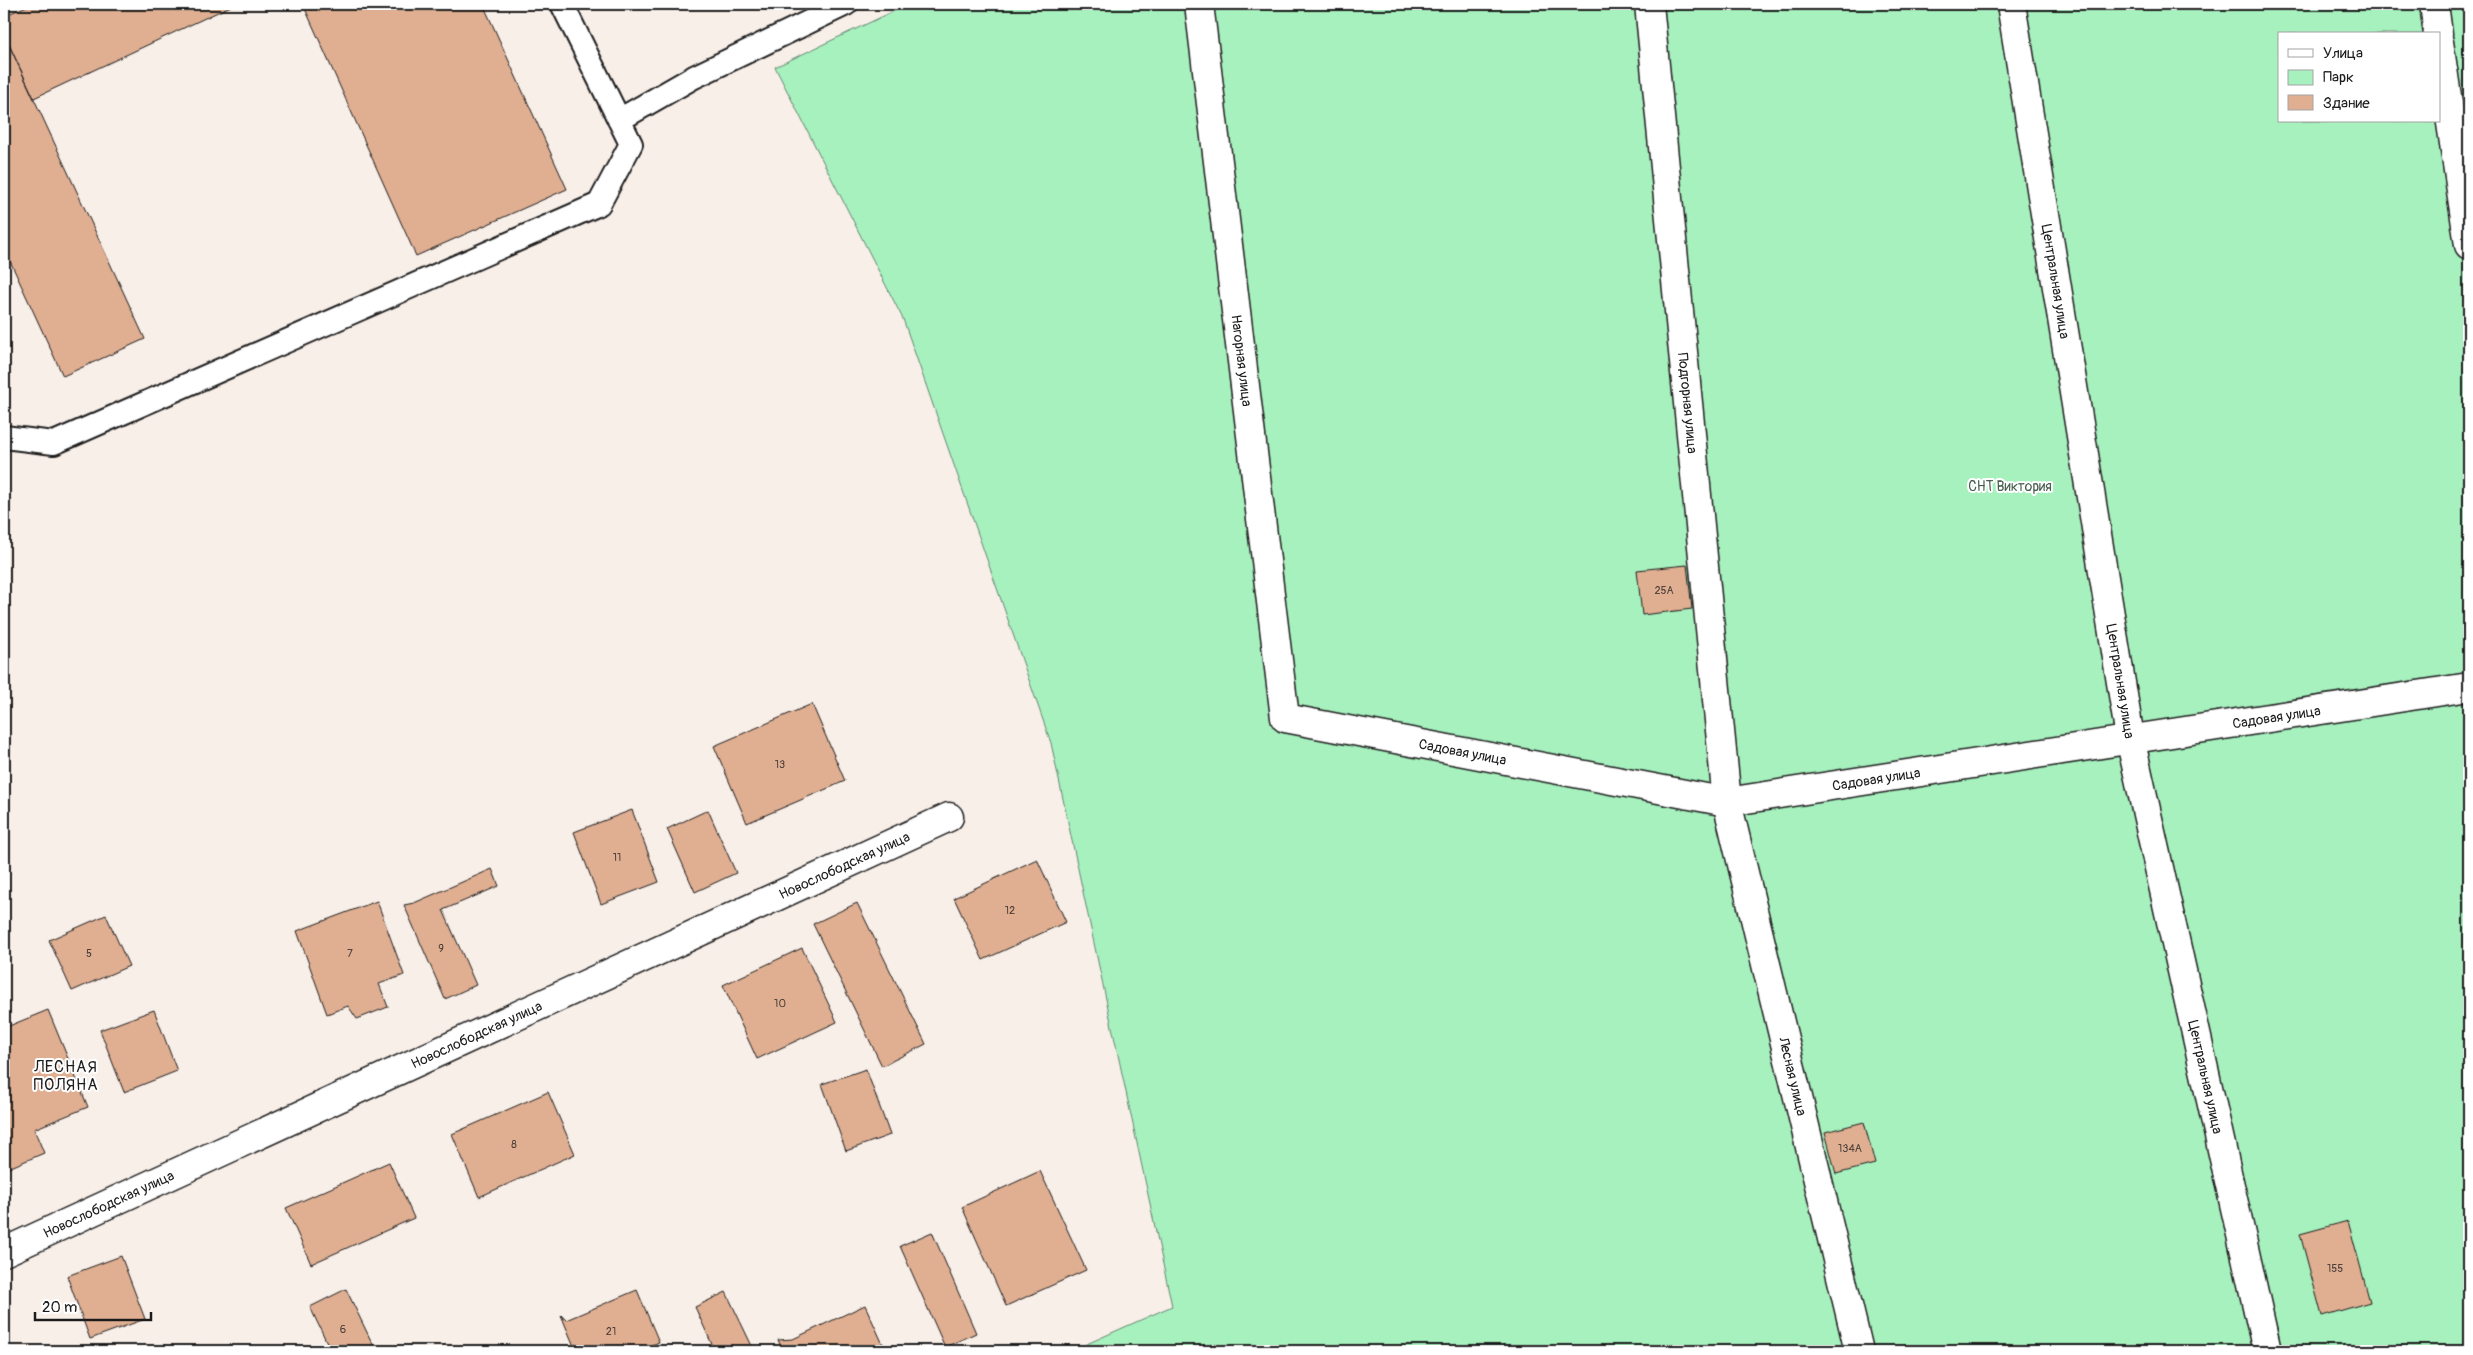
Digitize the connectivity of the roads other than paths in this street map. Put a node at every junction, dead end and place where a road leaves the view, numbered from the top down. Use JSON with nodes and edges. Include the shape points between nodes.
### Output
{"nodes":[{"id":1,"x":562,"y":4,"type":"edge"},
{"id":2,"x":1199,"y":4,"type":"edge"},
{"id":3,"x":1649,"y":4,"type":"edge"},
{"id":4,"x":2011,"y":4,"type":"edge"},
{"id":5,"x":2434,"y":4,"type":"edge"},
{"id":6,"x":835,"y":6,"type":"edge"},
{"id":7,"x":2438,"y":32,"type":"edge"},
{"id":8,"x":2440,"y":49,"type":"edge"},
{"id":9,"x":619,"y":120,"type":"junction"},
{"id":10,"x":2469,"y":245,"type":"edge"},
{"id":11,"x":4,"y":437,"type":"edge"},
{"id":12,"x":2469,"y":687,"type":"edge"},
{"id":13,"x":1285,"y":718,"type":"joint"},
{"id":14,"x":2130,"y":738,"type":"junction"},
{"id":15,"x":1728,"y":802,"type":"junction"},
{"id":16,"x":949,"y":817,"type":"dead end"},
{"id":17,"x":4,"y":1252,"type":"edge"},
{"id":18,"x":1859,"y":1351,"type":"edge"},
{"id":19,"x":2266,"y":1351,"type":"edge"}],
"edges":[{"from":1,"to":9,"type":"lane"},
{"from":2,"to":13,"type":"street","name":"Нагорная улица"},
{"from":3,"to":15,"type":"street","name":"Подгорная улица"},
{"from":4,"to":14,"type":"street","name":"Центральная улица"},
{"from":5,"to":7,"type":"street"},
{"from":6,"to":9,"type":"lane","via":[[694,76]]},
{"from":8,"to":10,"type":"street"},
{"from":9,"to":11,"type":"lane","via":[[631,144],[599,204],[54,443]]},
{"from":12,"to":14,"type":"street","name":"Садовая улица"},
{"from":13,"to":15,"type":"street","name":"Садовая улица"},
{"from":14,"to":15,"type":"street","name":"Садовая улица"},
{"from":14,"to":19,"type":"street","name":"Центральная улица"},
{"from":15,"to":18,"type":"street","name":"Лесная улица"},
{"from":16,"to":17,"type":"street","name":"Новослободская улица"}]}
